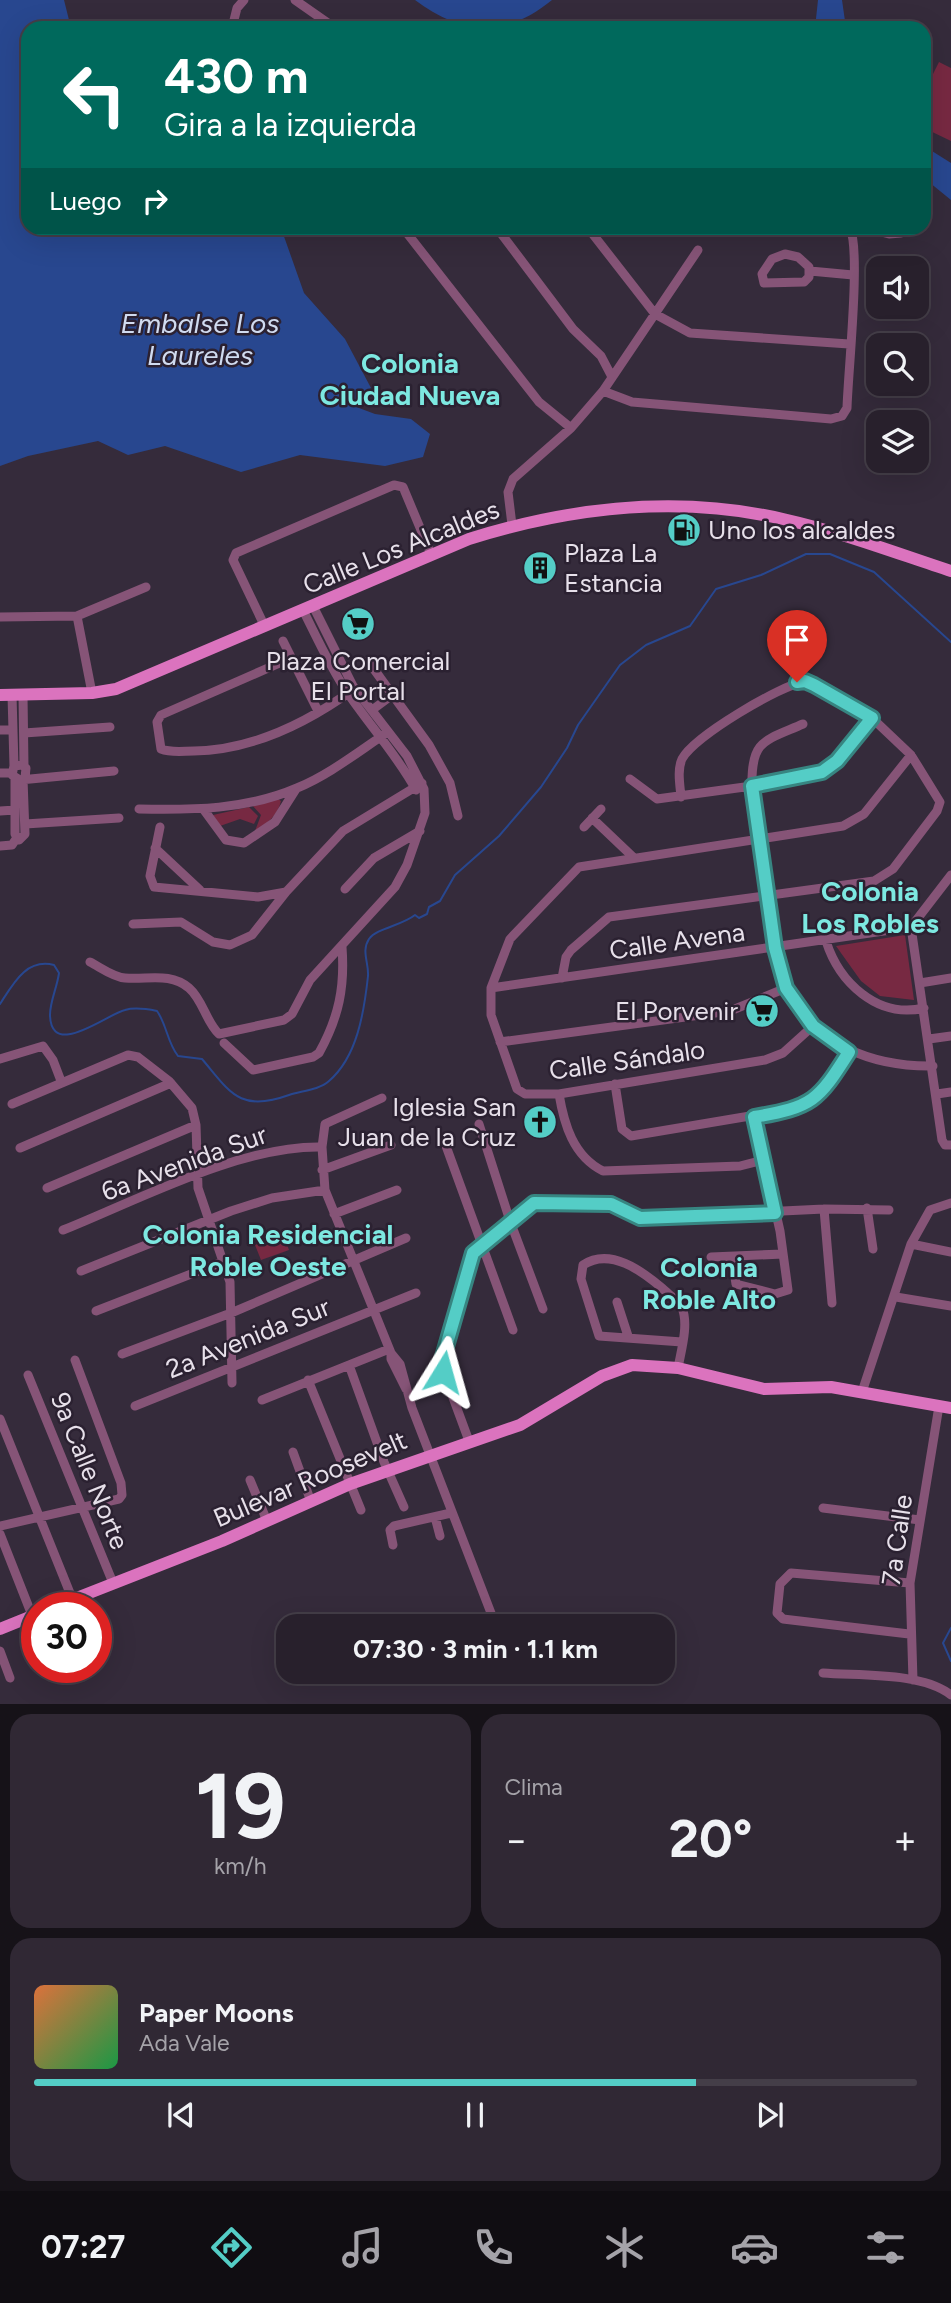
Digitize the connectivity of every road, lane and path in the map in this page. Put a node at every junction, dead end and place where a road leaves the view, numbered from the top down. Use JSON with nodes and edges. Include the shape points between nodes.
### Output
{"nodes":[{"id":1,"x":244,"y":0,"type":"edge"},
{"id":2,"x":295,"y":0,"type":"edge"},
{"id":3,"x":234,"y":21,"type":"edge"},
{"id":4,"x":325,"y":21,"type":"edge"},
{"id":5,"x":408,"y":235,"type":"edge"},
{"id":6,"x":502,"y":235,"type":"edge"},
{"id":7,"x":593,"y":235,"type":"edge"},
{"id":8,"x":853,"y":235,"type":"edge"},
{"id":9,"x":698,"y":250,"type":"dead end"},
{"id":10,"x":810,"y":271,"type":"junction"},
{"id":11,"x":853,"y":275,"type":"junction"},
{"id":12,"x":655,"y":314,"type":"junction"},
{"id":13,"x":849,"y":344,"type":"junction"},
{"id":14,"x":611,"y":377,"type":"junction"},
{"id":15,"x":603,"y":391,"type":"junction"},
{"id":16,"x":571,"y":428,"type":"junction"},
{"id":17,"x":512,"y":525,"type":"junction"},
{"id":18,"x":431,"y":554,"type":"junction"},
{"id":19,"x":951,"y":571,"type":"edge"},
{"id":20,"x":146,"y":587,"type":"dead end"},
{"id":21,"x":308,"y":608,"type":"junction"},
{"id":22,"x":77,"y":616,"type":"junction"},
{"id":23,"x":0,"y":617,"type":"edge"},
{"id":24,"x":265,"y":627,"type":"junction"},
{"id":25,"x":283,"y":641,"type":"dead end"},
{"id":26,"x":291,"y":658,"type":"junction"},
{"id":27,"x":368,"y":661,"type":"dead end"},
{"id":28,"x":351,"y":691,"type":"junction"},
{"id":29,"x":92,"y":693,"type":"junction"},
{"id":30,"x":12,"y":695,"type":"edge"},
{"id":31,"x":391,"y":696,"type":"junction"},
{"id":32,"x":372,"y":710,"type":"junction"},
{"id":33,"x":318,"y":711,"type":"junction"},
{"id":34,"x":872,"y":718,"type":"junction"},
{"id":35,"x":803,"y":724,"type":"dead end"},
{"id":36,"x":110,"y":727,"type":"dead end"},
{"id":37,"x":0,"y":730,"type":"edge"},
{"id":38,"x":13,"y":730,"type":"junction"},
{"id":39,"x":24,"y":733,"type":"junction"},
{"id":40,"x":384,"y":735,"type":"junction"},
{"id":41,"x":911,"y":755,"type":"junction"},
{"id":42,"x":114,"y":771,"type":"dead end"},
{"id":43,"x":0,"y":773,"type":"edge"},
{"id":44,"x":19,"y":773,"type":"junction"},
{"id":45,"x":630,"y":779,"type":"dead end"},
{"id":46,"x":752,"y":786,"type":"junction"},
{"id":47,"x":296,"y":789,"type":"junction"},
{"id":48,"x":420,"y":790,"type":"junction"},
{"id":49,"x":681,"y":797,"type":"junction"},
{"id":50,"x":139,"y":809,"type":"dead end"},
{"id":51,"x":601,"y":809,"type":"dead end"},
{"id":52,"x":15,"y":810,"type":"junction"},
{"id":53,"x":204,"y":810,"type":"junction"},
{"id":54,"x":0,"y":811,"type":"edge"},
{"id":55,"x":458,"y":816,"type":"dead end"},
{"id":56,"x":119,"y":818,"type":"dead end"},
{"id":57,"x":592,"y":818,"type":"junction"},
{"id":58,"x":25,"y":824,"type":"junction"},
{"id":59,"x":160,"y":827,"type":"dead end"},
{"id":60,"x":584,"y":827,"type":"dead end"},
{"id":61,"x":420,"y":831,"type":"junction"},
{"id":62,"x":16,"y":839,"type":"junction"},
{"id":63,"x":760,"y":840,"type":"junction"},
{"id":64,"x":0,"y":846,"type":"edge"},
{"id":65,"x":155,"y":848,"type":"junction"},
{"id":66,"x":633,"y":857,"type":"junction"},
{"id":67,"x":951,"y":875,"type":"edge"},
{"id":68,"x":345,"y":889,"type":"dead end"},
{"id":69,"x":200,"y":890,"type":"junction"},
{"id":70,"x":286,"y":892,"type":"junction"},
{"id":71,"x":769,"y":897,"type":"junction"},
{"id":72,"x":133,"y":924,"type":"dead end"},
{"id":73,"x":911,"y":927,"type":"junction"},
{"id":74,"x":826,"y":941,"type":"junction"},
{"id":75,"x":342,"y":947,"type":"junction"},
{"id":76,"x":775,"y":948,"type":"junction"},
{"id":77,"x":90,"y":962,"type":"dead end"},
{"id":78,"x":562,"y":978,"type":"junction"},
{"id":79,"x":951,"y":978,"type":"edge"},
{"id":80,"x":920,"y":982,"type":"junction"},
{"id":81,"x":491,"y":988,"type":"junction"},
{"id":82,"x":786,"y":988,"type":"junction"},
{"id":83,"x":924,"y":1008,"type":"junction"},
{"id":84,"x":813,"y":1026,"type":"junction"},
{"id":85,"x":951,"y":1036,"type":"edge"},
{"id":86,"x":929,"y":1039,"type":"junction"},
{"id":87,"x":500,"y":1042,"type":"junction"},
{"id":88,"x":224,"y":1043,"type":"dead end"},
{"id":89,"x":849,"y":1052,"type":"junction"},
{"id":90,"x":0,"y":1059,"type":"edge"},
{"id":91,"x":933,"y":1066,"type":"junction"},
{"id":92,"x":61,"y":1081,"type":"junction"},
{"id":93,"x":172,"y":1083,"type":"junction"},
{"id":94,"x":615,"y":1084,"type":"junction"},
{"id":95,"x":951,"y":1091,"type":"edge"},
{"id":96,"x":559,"y":1094,"type":"junction"},
{"id":97,"x":937,"y":1094,"type":"junction"},
{"id":98,"x":382,"y":1098,"type":"dead end"},
{"id":99,"x":12,"y":1104,"type":"dead end"},
{"id":100,"x":754,"y":1117,"type":"junction"},
{"id":101,"x":479,"y":1124,"type":"dead end"},
{"id":102,"x":196,"y":1125,"type":"junction"},
{"id":103,"x":391,"y":1145,"type":"dead end"},
{"id":104,"x":948,"y":1145,"type":"edge"},
{"id":105,"x":446,"y":1146,"type":"dead end"},
{"id":106,"x":322,"y":1147,"type":"junction"},
{"id":107,"x":20,"y":1148,"type":"dead end"},
{"id":108,"x":763,"y":1160,"type":"junction"},
{"id":109,"x":322,"y":1170,"type":"junction"},
{"id":110,"x":196,"y":1177,"type":"junction"},
{"id":111,"x":47,"y":1188,"type":"dead end"},
{"id":112,"x":397,"y":1189,"type":"dead end"},
{"id":113,"x":325,"y":1190,"type":"junction"},
{"id":114,"x":951,"y":1203,"type":"edge"},
{"id":115,"x":867,"y":1208,"type":"junction"},
{"id":116,"x":824,"y":1209,"type":"junction"},
{"id":117,"x":889,"y":1210,"type":"dead end"},
{"id":118,"x":777,"y":1213,"type":"junction"},
{"id":119,"x":334,"y":1214,"type":"junction"},
{"id":120,"x":207,"y":1220,"type":"junction"},
{"id":121,"x":510,"y":1220,"type":"junction"},
{"id":122,"x":63,"y":1230,"type":"dead end"},
{"id":123,"x":406,"y":1238,"type":"dead end"},
{"id":124,"x":911,"y":1244,"type":"junction"},
{"id":125,"x":481,"y":1247,"type":"junction"},
{"id":126,"x":873,"y":1250,"type":"dead end"},
{"id":127,"x":951,"y":1252,"type":"edge"},
{"id":128,"x":783,"y":1254,"type":"junction"},
{"id":129,"x":711,"y":1256,"type":"dead end"},
{"id":130,"x":732,"y":1256,"type":"junction"},
{"id":131,"x":352,"y":1261,"type":"junction"},
{"id":132,"x":222,"y":1262,"type":"junction"},
{"id":133,"x":81,"y":1271,"type":"dead end"},
{"id":134,"x":416,"y":1293,"type":"dead end"},
{"id":135,"x":896,"y":1297,"type":"junction"},
{"id":136,"x":617,"y":1302,"type":"dead end"},
{"id":137,"x":832,"y":1303,"type":"dead end"},
{"id":138,"x":951,"y":1306,"type":"edge"},
{"id":139,"x":544,"y":1309,"type":"dead end"},
{"id":140,"x":96,"y":1311,"type":"dead end"},
{"id":141,"x":372,"y":1311,"type":"junction"},
{"id":142,"x":231,"y":1314,"type":"junction"},
{"id":143,"x":513,"y":1330,"type":"dead end"},
{"id":144,"x":628,"y":1336,"type":"junction"},
{"id":145,"x":682,"y":1342,"type":"junction"},
{"id":146,"x":390,"y":1351,"type":"junction"},
{"id":147,"x":122,"y":1354,"type":"dead end"},
{"id":148,"x":75,"y":1360,"type":"dead end"},
{"id":149,"x":349,"y":1365,"type":"junction"},
{"id":150,"x":233,"y":1367,"type":"junction"},
{"id":151,"x":678,"y":1368,"type":"junction"},
{"id":152,"x":28,"y":1375,"type":"dead end"},
{"id":153,"x":308,"y":1380,"type":"junction"},
{"id":154,"x":232,"y":1383,"type":"dead end"},
{"id":155,"x":862,"y":1392,"type":"junction"},
{"id":156,"x":262,"y":1400,"type":"dead end"},
{"id":157,"x":135,"y":1406,"type":"dead end"},
{"id":158,"x":945,"y":1407,"type":"edge"},
{"id":159,"x":0,"y":1419,"type":"edge"},
{"id":160,"x":469,"y":1441,"type":"junction"},
{"id":161,"x":293,"y":1452,"type":"dead end"},
{"id":162,"x":430,"y":1454,"type":"junction"},
{"id":163,"x":387,"y":1471,"type":"junction"},
{"id":164,"x":250,"y":1480,"type":"dead end"},
{"id":165,"x":350,"y":1484,"type":"junction"},
{"id":166,"x":310,"y":1499,"type":"junction"},
{"id":167,"x":404,"y":1507,"type":"dead end"},
{"id":168,"x":823,"y":1508,"type":"dead end"},
{"id":169,"x":84,"y":1510,"type":"junction"},
{"id":170,"x":361,"y":1510,"type":"dead end"},
{"id":171,"x":451,"y":1513,"type":"junction"},
{"id":172,"x":435,"y":1517,"type":"junction"},
{"id":173,"x":41,"y":1519,"type":"junction"},
{"id":174,"x":920,"y":1520,"type":"junction"},
{"id":175,"x":267,"y":1521,"type":"junction"},
{"id":176,"x":0,"y":1526,"type":"edge"},
{"id":177,"x":0,"y":1534,"type":"edge"},
{"id":178,"x":440,"y":1536,"type":"dead end"},
{"id":179,"x":393,"y":1545,"type":"dead end"},
{"id":180,"x":113,"y":1583,"type":"junction"},
{"id":181,"x":910,"y":1583,"type":"junction"},
{"id":182,"x":24,"y":1592,"type":"edge"},
{"id":183,"x":70,"y":1592,"type":"edge"},
{"id":184,"x":97,"y":1592,"type":"edge"},
{"id":185,"x":491,"y":1614,"type":"edge"},
{"id":186,"x":21,"y":1624,"type":"edge"},
{"id":187,"x":0,"y":1629,"type":"edge"},
{"id":188,"x":909,"y":1634,"type":"junction"},
{"id":189,"x":0,"y":1651,"type":"edge"},
{"id":190,"x":823,"y":1673,"type":"dead end"},
{"id":191,"x":10,"y":1678,"type":"dead end"},
{"id":192,"x":913,"y":1680,"type":"junction"},
{"id":193,"x":951,"y":1695,"type":"edge"}],
"edges":[{"from":1,"to":3,"type":"street"},
{"from":2,"to":4,"type":"street"},
{"from":5,"to":16,"type":"street","via":[[539,402]]},
{"from":6,"to":14,"type":"street","via":[[573,328],[601,356]]},
{"from":7,"to":12,"type":"street"},
{"from":8,"to":11,"type":"street"},
{"from":9,"to":12,"type":"street"},
{"from":10,"to":10,"type":"street","via":[[798,257],[777,255],[762,279],[783,285],[804,282]]},
{"from":10,"to":11,"type":"street"},
{"from":11,"to":13,"type":"street"},
{"from":12,"to":13,"type":"street","via":[[701,335]]},
{"from":12,"to":14,"type":"street"},
{"from":13,"to":15,"type":"street","via":[[847,408],[837,418],[632,402]]},
{"from":14,"to":15,"type":"street"},
{"from":15,"to":16,"type":"street"},
{"from":16,"to":17,"type":"street","via":[[513,479],[508,492]]},
{"from":17,"to":18,"type":"main road","name":"Calle Los Alcaldes"},
{"from":17,"to":19,"type":"main road","name":"Calle Los Alcaldes","via":[[634,506],[732,510],[828,530]]},
{"from":18,"to":21,"type":"main road","name":"Calle Los Alcaldes"},
{"from":18,"to":24,"type":"street","via":[[402,487],[394,485],[236,553],[233,559]]},
{"from":20,"to":22,"type":"street"},
{"from":21,"to":24,"type":"main road","name":"Calle Los Alcaldes"},
{"from":21,"to":28,"type":"street"},
{"from":22,"to":23,"type":"street"},
{"from":22,"to":29,"type":"street"},
{"from":24,"to":29,"type":"main road","name":"Calle Los Alcaldes","via":[[139,681]]},
{"from":25,"to":26,"type":"street"},
{"from":26,"to":33,"type":"street"},
{"from":26,"to":33,"type":"street","via":[[161,715],[158,745],[166,751],[237,747]]},
{"from":27,"to":31,"type":"street"},
{"from":28,"to":32,"type":"street"},
{"from":28,"to":33,"type":"street"},
{"from":28,"to":40,"type":"street"},
{"from":29,"to":30,"type":"main road","name":"Calle Los Alcaldes"},
{"from":30,"to":38,"type":"street"},
{"from":30,"to":39,"type":"street"},
{"from":31,"to":32,"type":"street"},
{"from":31,"to":55,"type":"street","via":[[429,745],[450,783]]},
{"from":32,"to":40,"type":"street"},
{"from":34,"to":41,"type":"street"},
{"from":34,"to":46,"type":"street","via":[[837,761],[822,772]]},
{"from":34,"to":49,"type":"street","via":[[814,685],[797,682],[723,721],[697,742],[681,762]]},
{"from":35,"to":46,"type":"street","via":[[756,750],[751,760]]},
{"from":36,"to":39,"type":"street"},
{"from":37,"to":38,"type":"street"},
{"from":38,"to":44,"type":"street"},
{"from":39,"to":44,"type":"street"},
{"from":40,"to":47,"type":"street"},
{"from":40,"to":48,"type":"street"},
{"from":41,"to":63,"type":"street","via":[[855,822]]},
{"from":41,"to":71,"type":"street","via":[[939,796],[937,811],[893,869],[874,881]]},
{"from":42,"to":44,"type":"street"},
{"from":43,"to":44,"type":"street"},
{"from":44,"to":52,"type":"street"},
{"from":44,"to":58,"type":"street"},
{"from":45,"to":49,"type":"street","via":[[652,797]]},
{"from":46,"to":49,"type":"street"},
{"from":46,"to":63,"type":"street"},
{"from":47,"to":53,"type":"street"},
{"from":47,"to":53,"type":"street","via":[[275,822],[244,843],[226,840]]},
{"from":48,"to":61,"type":"street"},
{"from":48,"to":70,"type":"street","via":[[343,831]]},
{"from":50,"to":53,"type":"street"},
{"from":51,"to":57,"type":"street"},
{"from":52,"to":54,"type":"street"},
{"from":52,"to":62,"type":"street"},
{"from":56,"to":58,"type":"street"},
{"from":57,"to":60,"type":"street"},
{"from":57,"to":66,"type":"street"},
{"from":58,"to":62,"type":"street","via":[[23,838]]},
{"from":59,"to":65,"type":"street"},
{"from":61,"to":68,"type":"street","via":[[374,858]]},
{"from":61,"to":75,"type":"street","via":[[395,887]]},
{"from":62,"to":64,"type":"street","via":[[12,845]]},
{"from":63,"to":66,"type":"street"},
{"from":63,"to":71,"type":"street"},
{"from":65,"to":69,"type":"street"},
{"from":65,"to":69,"type":"street","via":[[150,876],[155,887]]},
{"from":66,"to":81,"type":"street","via":[[584,864],[568,876],[510,939]]},
{"from":67,"to":73,"type":"street"},
{"from":69,"to":70,"type":"street","via":[[258,897]]},
{"from":70,"to":72,"type":"street","via":[[252,935],[230,945],[213,942],[181,922]]},
{"from":71,"to":76,"type":"street"},
{"from":71,"to":78,"type":"street","via":[[609,918],[571,950]]},
{"from":73,"to":74,"type":"street","name":"Calle Avena"},
{"from":73,"to":80,"type":"street"},
{"from":74,"to":76,"type":"street","name":"Calle Avena"},
{"from":74,"to":83,"type":"street","via":[[838,970],[860,993],[889,1008]]},
{"from":75,"to":77,"type":"street","via":[[310,980],[289,1017],[222,1034],[216,1033],[197,997],[174,979],[121,977]]},
{"from":75,"to":88,"type":"street","via":[[341,1005],[319,1053],[258,1070],[248,1068]]},
{"from":76,"to":78,"type":"street","name":"Calle Avena"},
{"from":76,"to":82,"type":"street"},
{"from":78,"to":81,"type":"street","name":"Calle Avena"},
{"from":79,"to":80,"type":"street"},
{"from":80,"to":83,"type":"street"},
{"from":81,"to":87,"type":"street","via":[[491,1015]]},
{"from":82,"to":84,"type":"street"},
{"from":82,"to":87,"type":"street","via":[[730,1011]]},
{"from":83,"to":86,"type":"street"},
{"from":84,"to":89,"type":"street"},
{"from":84,"to":94,"type":"street","name":"Calle Sándalo","via":[[783,1053],[765,1060]]},
{"from":85,"to":86,"type":"street"},
{"from":86,"to":91,"type":"street"},
{"from":87,"to":96,"type":"street","name":"Calle Sándalo","via":[[519,1093]]},
{"from":89,"to":91,"type":"street","via":[[885,1062]]},
{"from":89,"to":100,"type":"street","via":[[812,1102]]},
{"from":90,"to":92,"type":"street","via":[[43,1046]]},
{"from":91,"to":97,"type":"street"},
{"from":92,"to":93,"type":"street","via":[[128,1055],[138,1057]]},
{"from":92,"to":99,"type":"street"},
{"from":93,"to":102,"type":"street","via":[[192,1108]]},
{"from":93,"to":107,"type":"street"},
{"from":94,"to":96,"type":"street","name":"Calle Sándalo"},
{"from":94,"to":100,"type":"street","via":[[627,1135]]},
{"from":95,"to":97,"type":"street"},
{"from":96,"to":108,"type":"street","via":[[574,1145],[603,1171],[740,1166]]},
{"from":97,"to":104,"type":"street"},
{"from":98,"to":106,"type":"street","via":[[325,1124]]},
{"from":100,"to":108,"type":"street"},
{"from":101,"to":121,"type":"street"},
{"from":102,"to":110,"type":"street"},
{"from":102,"to":111,"type":"street"},
{"from":103,"to":109,"type":"street"},
{"from":105,"to":125,"type":"street"},
{"from":106,"to":109,"type":"street"},
{"from":106,"to":110,"type":"street","name":"6a Avenida Sur","via":[[264,1154]]},
{"from":108,"to":118,"type":"street"},
{"from":109,"to":113,"type":"street"},
{"from":110,"to":120,"type":"street"},
{"from":110,"to":122,"type":"street","name":"6a Avenida Sur"},
{"from":112,"to":119,"type":"street"},
{"from":113,"to":119,"type":"street"},
{"from":113,"to":120,"type":"street","via":[[272,1198]]},
{"from":114,"to":124,"type":"street","via":[[930,1210]]},
{"from":115,"to":116,"type":"street"},
{"from":115,"to":117,"type":"street"},
{"from":115,"to":126,"type":"street"},
{"from":116,"to":118,"type":"street"},
{"from":116,"to":137,"type":"street"},
{"from":118,"to":121,"type":"street","via":[[640,1218],[616,1205],[540,1202]]},
{"from":118,"to":128,"type":"street"},
{"from":119,"to":131,"type":"street"},
{"from":120,"to":132,"type":"street"},
{"from":120,"to":133,"type":"street"},
{"from":121,"to":125,"type":"street"},
{"from":121,"to":139,"type":"street"},
{"from":123,"to":131,"type":"street"},
{"from":124,"to":127,"type":"street"},
{"from":124,"to":135,"type":"street"},
{"from":125,"to":143,"type":"street"},
{"from":125,"to":160,"type":"street","via":[[469,1260],[441,1365]]},
{"from":128,"to":130,"type":"street"},
{"from":128,"to":130,"type":"street","via":[[789,1287],[782,1293],[736,1284]]},
{"from":129,"to":130,"type":"street"},
{"from":131,"to":141,"type":"street"},
{"from":131,"to":142,"type":"street"},
{"from":132,"to":140,"type":"street"},
{"from":132,"to":142,"type":"street","via":[[230,1282]]},
{"from":134,"to":141,"type":"street","name":"2a Avenida Sur"},
{"from":135,"to":138,"type":"street"},
{"from":135,"to":155,"type":"street"},
{"from":136,"to":144,"type":"street"},
{"from":141,"to":146,"type":"street"},
{"from":141,"to":150,"type":"street","name":"2a Avenida Sur"},
{"from":142,"to":147,"type":"street"},
{"from":142,"to":150,"type":"street"},
{"from":144,"to":145,"type":"street"},
{"from":144,"to":145,"type":"street","via":[[599,1336],[582,1279],[583,1265],[594,1260],[638,1267],[680,1304]]},
{"from":145,"to":151,"type":"street"},
{"from":146,"to":149,"type":"street"},
{"from":146,"to":162,"type":"street"},
{"from":148,"to":169,"type":"street","via":[[122,1495]]},
{"from":149,"to":153,"type":"street"},
{"from":149,"to":163,"type":"street"},
{"from":150,"to":154,"type":"street"},
{"from":150,"to":157,"type":"street","name":"2a Avenida Sur"},
{"from":151,"to":155,"type":"main road","name":"Bulevar Roosevelt","via":[[764,1389]]},
{"from":151,"to":160,"type":"main road","name":"Bulevar Roosevelt","via":[[646,1364],[617,1369],[535,1418]]},
{"from":152,"to":169,"type":"street","name":"9a Calle Norte"},
{"from":153,"to":156,"type":"street"},
{"from":153,"to":165,"type":"street"},
{"from":155,"to":158,"type":"main road","name":"Bulevar Roosevelt"},
{"from":158,"to":174,"type":"street","name":"7a Calle"},
{"from":159,"to":173,"type":"street"},
{"from":160,"to":162,"type":"main road","name":"Bulevar Roosevelt"},
{"from":161,"to":166,"type":"street"},
{"from":162,"to":163,"type":"main road","name":"Bulevar Roosevelt"},
{"from":162,"to":171,"type":"street"},
{"from":163,"to":165,"type":"main road","name":"Bulevar Roosevelt"},
{"from":163,"to":167,"type":"street"},
{"from":164,"to":175,"type":"street"},
{"from":165,"to":166,"type":"main road","name":"Bulevar Roosevelt"},
{"from":165,"to":170,"type":"street"},
{"from":166,"to":175,"type":"main road","name":"Bulevar Roosevelt"},
{"from":168,"to":174,"type":"street"},
{"from":169,"to":173,"type":"street"},
{"from":169,"to":180,"type":"street","name":"9a Calle Norte"},
{"from":171,"to":172,"type":"street"},
{"from":171,"to":185,"type":"street"},
{"from":172,"to":178,"type":"street"},
{"from":172,"to":179,"type":"street","via":[[394,1525],[390,1530]]},
{"from":173,"to":176,"type":"street"},
{"from":173,"to":183,"type":"street"},
{"from":174,"to":181,"type":"street","name":"7a Calle"},
{"from":175,"to":180,"type":"main road","name":"Bulevar Roosevelt"},
{"from":177,"to":182,"type":"street"},
{"from":180,"to":184,"type":"main road","name":"Bulevar Roosevelt"},
{"from":181,"to":188,"type":"street","name":"7a Calle"},
{"from":181,"to":188,"type":"street","via":[[791,1573],[780,1584],[777,1613],[783,1619]]},
{"from":186,"to":187,"type":"main road"},
{"from":188,"to":192,"type":"street","name":"7a Calle"},
{"from":189,"to":191,"type":"street"},
{"from":190,"to":192,"type":"street"},
{"from":192,"to":193,"type":"street","via":[[936,1685]]}]}
